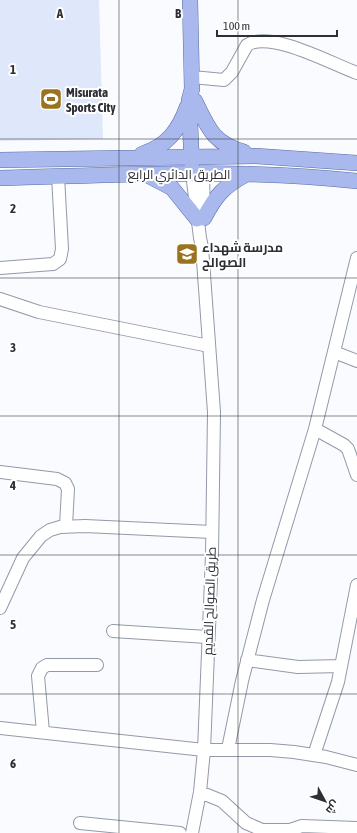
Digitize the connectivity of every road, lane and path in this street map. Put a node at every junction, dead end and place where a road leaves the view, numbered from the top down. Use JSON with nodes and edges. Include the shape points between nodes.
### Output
{"nodes":[{"id":1,"x":190,"y":0,"type":"edge"},
{"id":2,"x":357,"y":73,"type":"edge"},
{"id":3,"x":192,"y":92,"type":"junction"},
{"id":4,"x":196,"y":156,"type":"junction"},
{"id":5,"x":256,"y":156,"type":"junction"},
{"id":6,"x":133,"y":157,"type":"junction"},
{"id":7,"x":0,"y":160,"type":"edge"},
{"id":8,"x":357,"y":164,"type":"edge"},
{"id":9,"x":144,"y":173,"type":"junction"},
{"id":10,"x":198,"y":173,"type":"junction"},
{"id":11,"x":248,"y":174,"type":"junction"},
{"id":12,"x":58,"y":176,"type":"junction"},
{"id":13,"x":0,"y":178,"type":"edge"},
{"id":14,"x":357,"y":181,"type":"edge"},
{"id":15,"x":201,"y":218,"type":"junction"},
{"id":16,"x":357,"y":258,"type":"edge"},
{"id":17,"x":0,"y":268,"type":"edge"},
{"id":18,"x":0,"y":299,"type":"edge"},
{"id":19,"x":209,"y":346,"type":"junction"},
{"id":20,"x":334,"y":352,"type":"junction"},
{"id":21,"x":357,"y":361,"type":"edge"},
{"id":22,"x":315,"y":429,"type":"junction"},
{"id":23,"x":0,"y":472,"type":"edge"},
{"id":24,"x":357,"y":475,"type":"edge"},
{"id":25,"x":66,"y":526,"type":"junction"},
{"id":26,"x":212,"y":532,"type":"junction"},
{"id":27,"x":357,"y":585,"type":"edge"},
{"id":28,"x":0,"y":608,"type":"edge"},
{"id":29,"x":113,"y":631,"type":"dead end"},
{"id":30,"x":207,"y":637,"type":"junction"},
{"id":31,"x":247,"y":660,"type":"junction"},
{"id":32,"x":97,"y":665,"type":"dead end"},
{"id":33,"x":341,"y":666,"type":"junction"},
{"id":34,"x":0,"y":728,"type":"edge"},
{"id":35,"x":44,"y":732,"type":"junction"},
{"id":36,"x":228,"y":749,"type":"junction"},
{"id":37,"x":204,"y":750,"type":"junction"},
{"id":38,"x":314,"y":754,"type":"junction"},
{"id":39,"x":357,"y":765,"type":"edge"},
{"id":40,"x":200,"y":792,"type":"junction"},
{"id":41,"x":80,"y":822,"type":"dead end"},
{"id":42,"x":357,"y":828,"type":"edge"},
{"id":43,"x":290,"y":831,"type":"edge"},
{"id":44,"x":180,"y":833,"type":"edge"},
{"id":45,"x":192,"y":833,"type":"edge"}],
"edges":[{"from":1,"to":3,"type":"main road","name":"طريق الصوالح القديم"},
{"from":2,"to":3,"type":"street","via":[[287,45],[262,41],[247,45],[232,72],[224,80]]},
{"from":3,"to":4,"type":"main road","name":"طريق الصوالح القديم"},
{"from":3,"to":5,"type":"main road","via":[[207,126],[220,142]]},
{"from":3,"to":6,"type":"main road","via":[[175,132],[165,143],[152,151]]},
{"from":4,"to":5,"type":"main road","name":"الطريق الدائري الرابع"},
{"from":4,"to":6,"type":"main road","name":"الطريق الدائري الرابع"},
{"from":4,"to":10,"type":"main road","name":"طريق الصوالح القديم"},
{"from":5,"to":8,"type":"main road","name":"الطريق الدائري الرابع"},
{"from":6,"to":7,"type":"main road","name":"الطريق الدائري الرابع"},
{"from":9,"to":10,"type":"main road","name":"الطريق الدائري الرابع"},
{"from":9,"to":12,"type":"main road","name":"الطريق الدائري الرابع"},
{"from":9,"to":15,"type":"main road","via":[[172,188]]},
{"from":10,"to":11,"type":"main road","name":"الطريق الدائري الرابع"},
{"from":10,"to":15,"type":"street","name":"طريق الصوالح القديم"},
{"from":11,"to":14,"type":"main road","name":"الطريق الدائري الرابع"},
{"from":11,"to":15,"type":"main road","via":[[221,191]]},
{"from":12,"to":13,"type":"main road","name":"الطريق الدائري الرابع"},
{"from":12,"to":17,"type":"street","via":[[62,249],[60,259],[53,264]]},
{"from":15,"to":19,"type":"street","name":"طريق الصوالح القديم","via":[[205,237],[202,247]]},
{"from":16,"to":20,"type":"street"},
{"from":18,"to":19,"type":"street","via":[[39,312]]},
{"from":19,"to":26,"type":"street","name":"طريق الصوالح القديم","via":[[214,412]]},
{"from":20,"to":21,"type":"street"},
{"from":20,"to":22,"type":"street"},
{"from":22,"to":24,"type":"street","via":[[348,449]]},
{"from":22,"to":31,"type":"street"},
{"from":23,"to":25,"type":"street","via":[[65,482],[68,489]]},
{"from":25,"to":26,"type":"street"},
{"from":25,"to":28,"type":"street","via":[[50,530],[32,546],[17,570]]},
{"from":26,"to":30,"type":"street","name":"طريق الصوالح القديم"},
{"from":27,"to":33,"type":"street"},
{"from":29,"to":30,"type":"street"},
{"from":30,"to":37,"type":"street","name":"طريق الصوالح القديم"},
{"from":31,"to":33,"type":"street","via":[[298,667]]},
{"from":31,"to":36,"type":"street"},
{"from":32,"to":35,"type":"street","via":[[47,664],[42,668],[38,676]]},
{"from":33,"to":38,"type":"street"},
{"from":34,"to":35,"type":"street"},
{"from":35,"to":37,"type":"street"},
{"from":36,"to":37,"type":"street"},
{"from":36,"to":38,"type":"street"},
{"from":37,"to":40,"type":"street","name":"طريق الصوالح القديم"},
{"from":38,"to":39,"type":"street"},
{"from":40,"to":43,"type":"street","via":[[222,801],[254,827],[262,830]]},
{"from":40,"to":45,"type":"street","name":"طريق الصوالح القديم"},
{"from":41,"to":44,"type":"street"},
{"from":42,"to":43,"type":"street","via":[[302,826]]}]}
